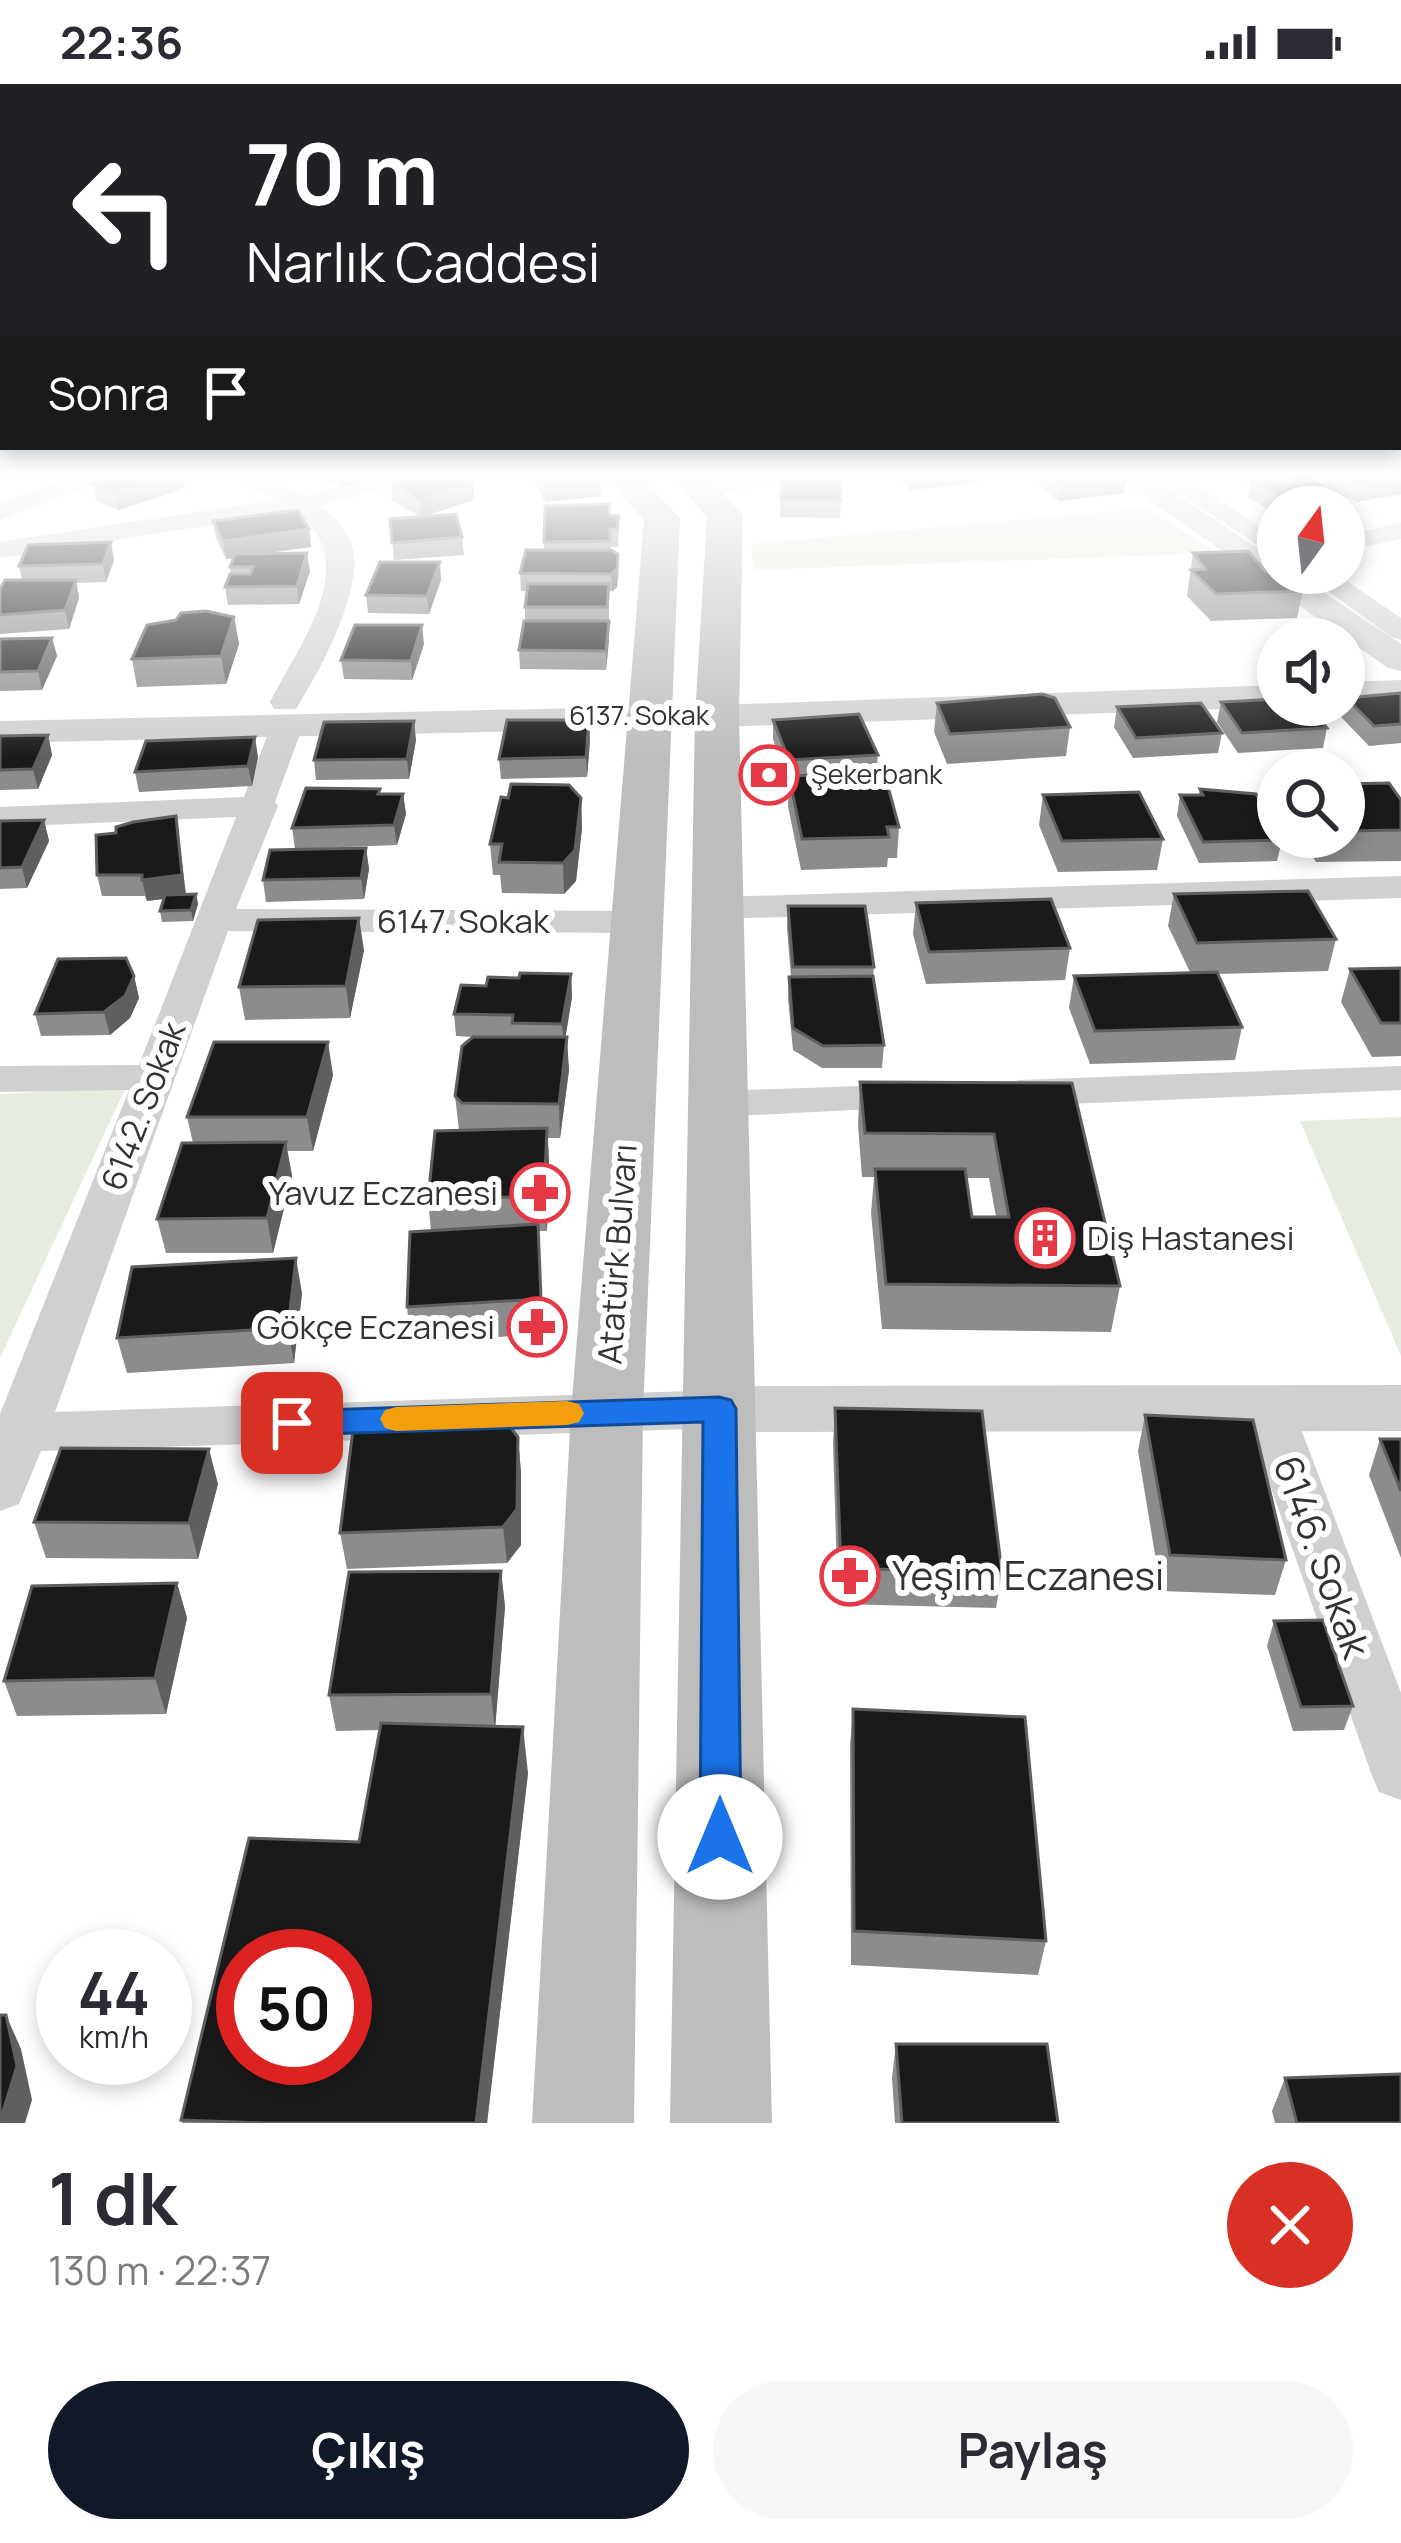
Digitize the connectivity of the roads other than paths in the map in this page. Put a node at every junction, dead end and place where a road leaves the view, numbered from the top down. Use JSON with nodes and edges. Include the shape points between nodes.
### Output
{"nodes":[{"id":1,"x":342,"y":568,"type":"edge"},
{"id":2,"x":659,"y":568,"type":"edge"},
{"id":3,"x":723,"y":568,"type":"edge"},
{"id":4,"x":1319,"y":594,"type":"edge"},
{"id":5,"x":1347,"y":594,"type":"edge"},
{"id":6,"x":1401,"y":631,"type":"edge"},
{"id":7,"x":1401,"y":660,"type":"edge"},
{"id":8,"x":1401,"y":691,"type":"edge"},
{"id":9,"x":1365,"y":692,"type":"edge"},
{"id":10,"x":1257,"y":696,"type":"edge"},
{"id":11,"x":651,"y":704,"type":"junction"},
{"id":12,"x":718,"y":705,"type":"junction"},
{"id":13,"x":287,"y":712,"type":"junction"},
{"id":14,"x":0,"y":715,"type":"edge"},
{"id":15,"x":0,"y":732,"type":"edge"},
{"id":16,"x":260,"y":806,"type":"junction"},
{"id":17,"x":0,"y":817,"type":"edge"},
{"id":18,"x":1401,"y":887,"type":"edge"},
{"id":19,"x":718,"y":908,"type":"junction"},
{"id":20,"x":217,"y":920,"type":"junction"},
{"id":21,"x":637,"y":922,"type":"junction"},
{"id":22,"x":152,"y":1077,"type":"junction"},
{"id":23,"x":0,"y":1078,"type":"edge"},
{"id":24,"x":1401,"y":1078,"type":"edge"},
{"id":25,"x":718,"y":1104,"type":"junction"},
{"id":26,"x":1268,"y":1408,"type":"junction"},
{"id":27,"x":1401,"y":1408,"type":"edge"},
{"id":28,"x":719,"y":1409,"type":"junction"},
{"id":29,"x":607,"y":1412,"type":"junction"},
{"id":30,"x":11,"y":1432,"type":"edge"},
{"id":31,"x":0,"y":1490,"type":"edge"},
{"id":32,"x":1401,"y":1773,"type":"edge"},
{"id":33,"x":583,"y":2123,"type":"edge"},
{"id":34,"x":721,"y":2123,"type":"edge"}],
"edges":[{"from":1,"to":13,"type":"street","name":"6142. Sokak"},
{"from":2,"to":11,"type":"main road","name":"Atatürk Bulvarı"},
{"from":3,"to":12,"type":"main road"},
{"from":4,"to":7,"type":"street"},
{"from":5,"to":6,"type":"street"},
{"from":8,"to":9,"type":"street"},
{"from":10,"to":12,"type":"street","name":"6137. Sokak"},
{"from":11,"to":12,"type":"street","name":"6137. Sokak"},
{"from":11,"to":13,"type":"street","name":"6137. Sokak"},
{"from":11,"to":21,"type":"main road","name":"Atatürk Bulvarı"},
{"from":12,"to":19,"type":"main road"},
{"from":13,"to":14,"type":"street","name":"6137. Sokak"},
{"from":13,"to":15,"type":"street","name":"6137. Sokak"},
{"from":13,"to":16,"type":"street","name":"6142. Sokak"},
{"from":16,"to":17,"type":"street"},
{"from":16,"to":20,"type":"street","name":"6142. Sokak"},
{"from":18,"to":19,"type":"street"},
{"from":19,"to":25,"type":"main road"},
{"from":20,"to":21,"type":"street","name":"6147. Sokak"},
{"from":20,"to":22,"type":"street","name":"6142. Sokak"},
{"from":21,"to":29,"type":"main road","name":"Atatürk Bulvarı"},
{"from":22,"to":23,"type":"street"},
{"from":22,"to":30,"type":"street","name":"6142. Sokak"},
{"from":24,"to":25,"type":"street"},
{"from":25,"to":28,"type":"main road"},
{"from":26,"to":27,"type":"street"},
{"from":26,"to":28,"type":"street"},
{"from":26,"to":32,"type":"street","name":"6146. Sokak"},
{"from":28,"to":29,"type":"street"},
{"from":28,"to":34,"type":"main road"},
{"from":29,"to":30,"type":"street"},
{"from":29,"to":33,"type":"main road","name":"Atatürk Bulvarı"},
{"from":30,"to":31,"type":"street","name":"6142. Sokak"}]}
